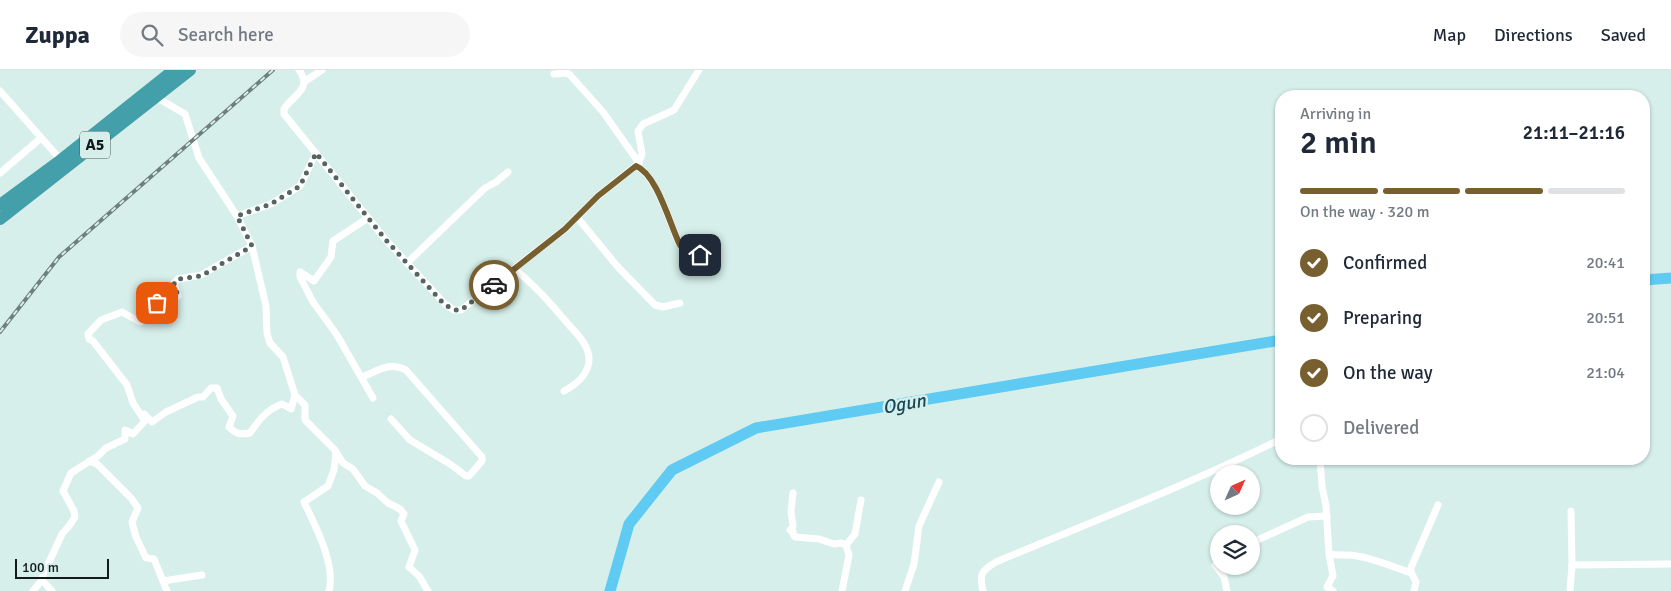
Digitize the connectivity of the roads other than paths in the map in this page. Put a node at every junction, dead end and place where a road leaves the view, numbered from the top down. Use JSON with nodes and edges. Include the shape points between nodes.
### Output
{"nodes":[{"id":1,"x":174,"y":70,"type":"edge"},
{"id":2,"x":190,"y":70,"type":"edge"},
{"id":3,"x":299,"y":70,"type":"edge"},
{"id":4,"x":322,"y":70,"type":"edge"},
{"id":5,"x":699,"y":70,"type":"edge"},
{"id":6,"x":554,"y":74,"type":"dead end"},
{"id":7,"x":304,"y":82,"type":"junction"},
{"id":8,"x":0,"y":91,"type":"edge"},
{"id":9,"x":156,"y":97,"type":"junction"},
{"id":10,"x":41,"y":138,"type":"junction"},
{"id":11,"x":316,"y":153,"type":"junction"},
{"id":12,"x":61,"y":160,"type":"junction"},
{"id":13,"x":638,"y":164,"type":"junction"},
{"id":14,"x":508,"y":172,"type":"dead end"},
{"id":15,"x":0,"y":173,"type":"edge"},
{"id":16,"x":2,"y":199,"type":"edge"},
{"id":17,"x":237,"y":216,"type":"junction"},
{"id":18,"x":577,"y":217,"type":"junction"},
{"id":19,"x":368,"y":218,"type":"junction"},
{"id":20,"x":0,"y":219,"type":"edge"},
{"id":21,"x":252,"y":246,"type":"junction"},
{"id":22,"x":700,"y":255,"type":"dead end"},
{"id":23,"x":407,"y":263,"type":"junction"},
{"id":24,"x":514,"y":269,"type":"junction"},
{"id":25,"x":680,"y":303,"type":"dead end"},
{"id":26,"x":362,"y":377,"type":"junction"},
{"id":27,"x":564,"y":391,"type":"dead end"},
{"id":28,"x":295,"y":396,"type":"junction"},
{"id":29,"x":373,"y":398,"type":"dead end"},
{"id":30,"x":133,"y":403,"type":"junction"},
{"id":31,"x":390,"y":419,"type":"dead end"},
{"id":32,"x":1275,"y":442,"type":"edge"},
{"id":33,"x":336,"y":452,"type":"junction"},
{"id":34,"x":89,"y":461,"type":"junction"},
{"id":35,"x":1320,"y":465,"type":"edge"},
{"id":36,"x":939,"y":482,"type":"dead end"},
{"id":37,"x":793,"y":493,"type":"dead end"},
{"id":38,"x":860,"y":500,"type":"dead end"},
{"id":39,"x":1438,"y":505,"type":"dead end"},
{"id":40,"x":1571,"y":511,"type":"dead end"},
{"id":41,"x":1327,"y":516,"type":"junction"},
{"id":42,"x":1260,"y":539,"type":"edge"},
{"id":43,"x":846,"y":546,"type":"junction"},
{"id":44,"x":1329,"y":554,"type":"junction"},
{"id":45,"x":1671,"y":564,"type":"edge"},
{"id":46,"x":1572,"y":565,"type":"junction"},
{"id":47,"x":1410,"y":570,"type":"junction"},
{"id":48,"x":202,"y":575,"type":"dead end"},
{"id":49,"x":1222,"y":575,"type":"edge"},
{"id":50,"x":42,"y":580,"type":"junction"},
{"id":51,"x":163,"y":581,"type":"junction"},
{"id":52,"x":33,"y":591,"type":"edge"},
{"id":53,"x":52,"y":591,"type":"edge"},
{"id":54,"x":167,"y":591,"type":"edge"},
{"id":55,"x":330,"y":591,"type":"edge"},
{"id":56,"x":428,"y":591,"type":"edge"},
{"id":57,"x":842,"y":591,"type":"edge"},
{"id":58,"x":905,"y":591,"type":"edge"},
{"id":59,"x":983,"y":591,"type":"edge"},
{"id":60,"x":1227,"y":591,"type":"edge"},
{"id":61,"x":1333,"y":591,"type":"edge"},
{"id":62,"x":1414,"y":591,"type":"edge"},
{"id":63,"x":1570,"y":591,"type":"edge"}],
"edges":[{"from":1,"to":12,"type":"highway","number":"A5"},
{"from":2,"to":9,"type":"highway","number":"A5"},
{"from":3,"to":7,"type":"street"},
{"from":4,"to":7,"type":"street"},
{"from":5,"to":13,"type":"street","via":[[674,110],[639,128],[642,154]]},
{"from":6,"to":13,"type":"street","via":[[570,75],[602,112]]},
{"from":7,"to":11,"type":"street","via":[[284,109],[284,114]]},
{"from":8,"to":10,"type":"street"},
{"from":9,"to":17,"type":"street","via":[[185,114],[198,158]]},
{"from":9,"to":20,"type":"highway","number":"A5"},
{"from":10,"to":12,"type":"street"},
{"from":10,"to":15,"type":"street"},
{"from":11,"to":17,"type":"street","via":[[300,186],[271,204]]},
{"from":11,"to":19,"type":"street"},
{"from":12,"to":16,"type":"highway","number":"A5"},
{"from":13,"to":18,"type":"street"},
{"from":13,"to":22,"type":"street","via":[[661,198],[680,245],[685,251]]},
{"from":14,"to":23,"type":"street","via":[[485,188]]},
{"from":17,"to":21,"type":"street"},
{"from":18,"to":24,"type":"street"},
{"from":18,"to":25,"type":"street","via":[[654,305],[663,307]]},
{"from":19,"to":23,"type":"street"},
{"from":19,"to":26,"type":"street","via":[[333,240],[331,257],[314,281],[300,272],[309,295]]},
{"from":21,"to":28,"type":"street","via":[[266,306],[267,334],[270,343],[283,357]]},
{"from":21,"to":30,"type":"street","via":[[201,276],[178,279],[174,283],[178,296],[165,308],[162,300],[157,303],[152,314],[140,322],[122,312],[101,320],[88,334],[127,385]]},
{"from":23,"to":24,"type":"street","via":[[444,304],[454,310],[461,310]]},
{"from":24,"to":27,"type":"street","via":[[561,315],[588,351],[582,379]]},
{"from":26,"to":29,"type":"street"},
{"from":26,"to":31,"type":"street","via":[[392,365],[406,370],[482,457],[482,461],[466,476],[410,440]]},
{"from":28,"to":30,"type":"street","via":[[291,408],[282,404],[275,407],[262,416],[250,434],[242,435],[235,434],[229,427],[233,416],[217,388],[211,388],[203,397],[166,412],[152,422]]},
{"from":28,"to":33,"type":"street","via":[[305,405],[305,420]]},
{"from":30,"to":34,"type":"street","via":[[145,421],[133,434],[125,430],[125,439]]},
{"from":32,"to":59,"type":"street","via":[[996,562],[983,570]]},
{"from":33,"to":55,"type":"street","via":[[328,486],[304,502],[327,557]]},
{"from":33,"to":56,"type":"street","via":[[353,468],[365,486],[404,514],[401,521],[416,550],[409,567]]},
{"from":34,"to":50,"type":"street","via":[[70,473],[63,491],[75,517],[62,534]]},
{"from":34,"to":51,"type":"street","via":[[97,464],[138,508],[132,522],[136,537],[146,558],[154,559]]},
{"from":35,"to":41,"type":"street"},
{"from":36,"to":58,"type":"street","via":[[919,526],[914,564]]},
{"from":37,"to":43,"type":"street","via":[[792,534]]},
{"from":38,"to":43,"type":"street","via":[[855,534]]},
{"from":39,"to":47,"type":"street"},
{"from":40,"to":46,"type":"street"},
{"from":41,"to":42,"type":"street","via":[[1308,517]]},
{"from":41,"to":44,"type":"street"},
{"from":43,"to":57,"type":"street","via":[[849,555]]},
{"from":44,"to":47,"type":"street","via":[[1370,558],[1411,573]]},
{"from":44,"to":61,"type":"street","via":[[1333,576],[1328,587]]},
{"from":45,"to":46,"type":"street"},
{"from":46,"to":63,"type":"street"},
{"from":47,"to":62,"type":"street","via":[[1416,582]]},
{"from":48,"to":51,"type":"street"},
{"from":49,"to":60,"type":"street"},
{"from":50,"to":52,"type":"street"},
{"from":50,"to":53,"type":"street"},
{"from":51,"to":54,"type":"street"}]}
